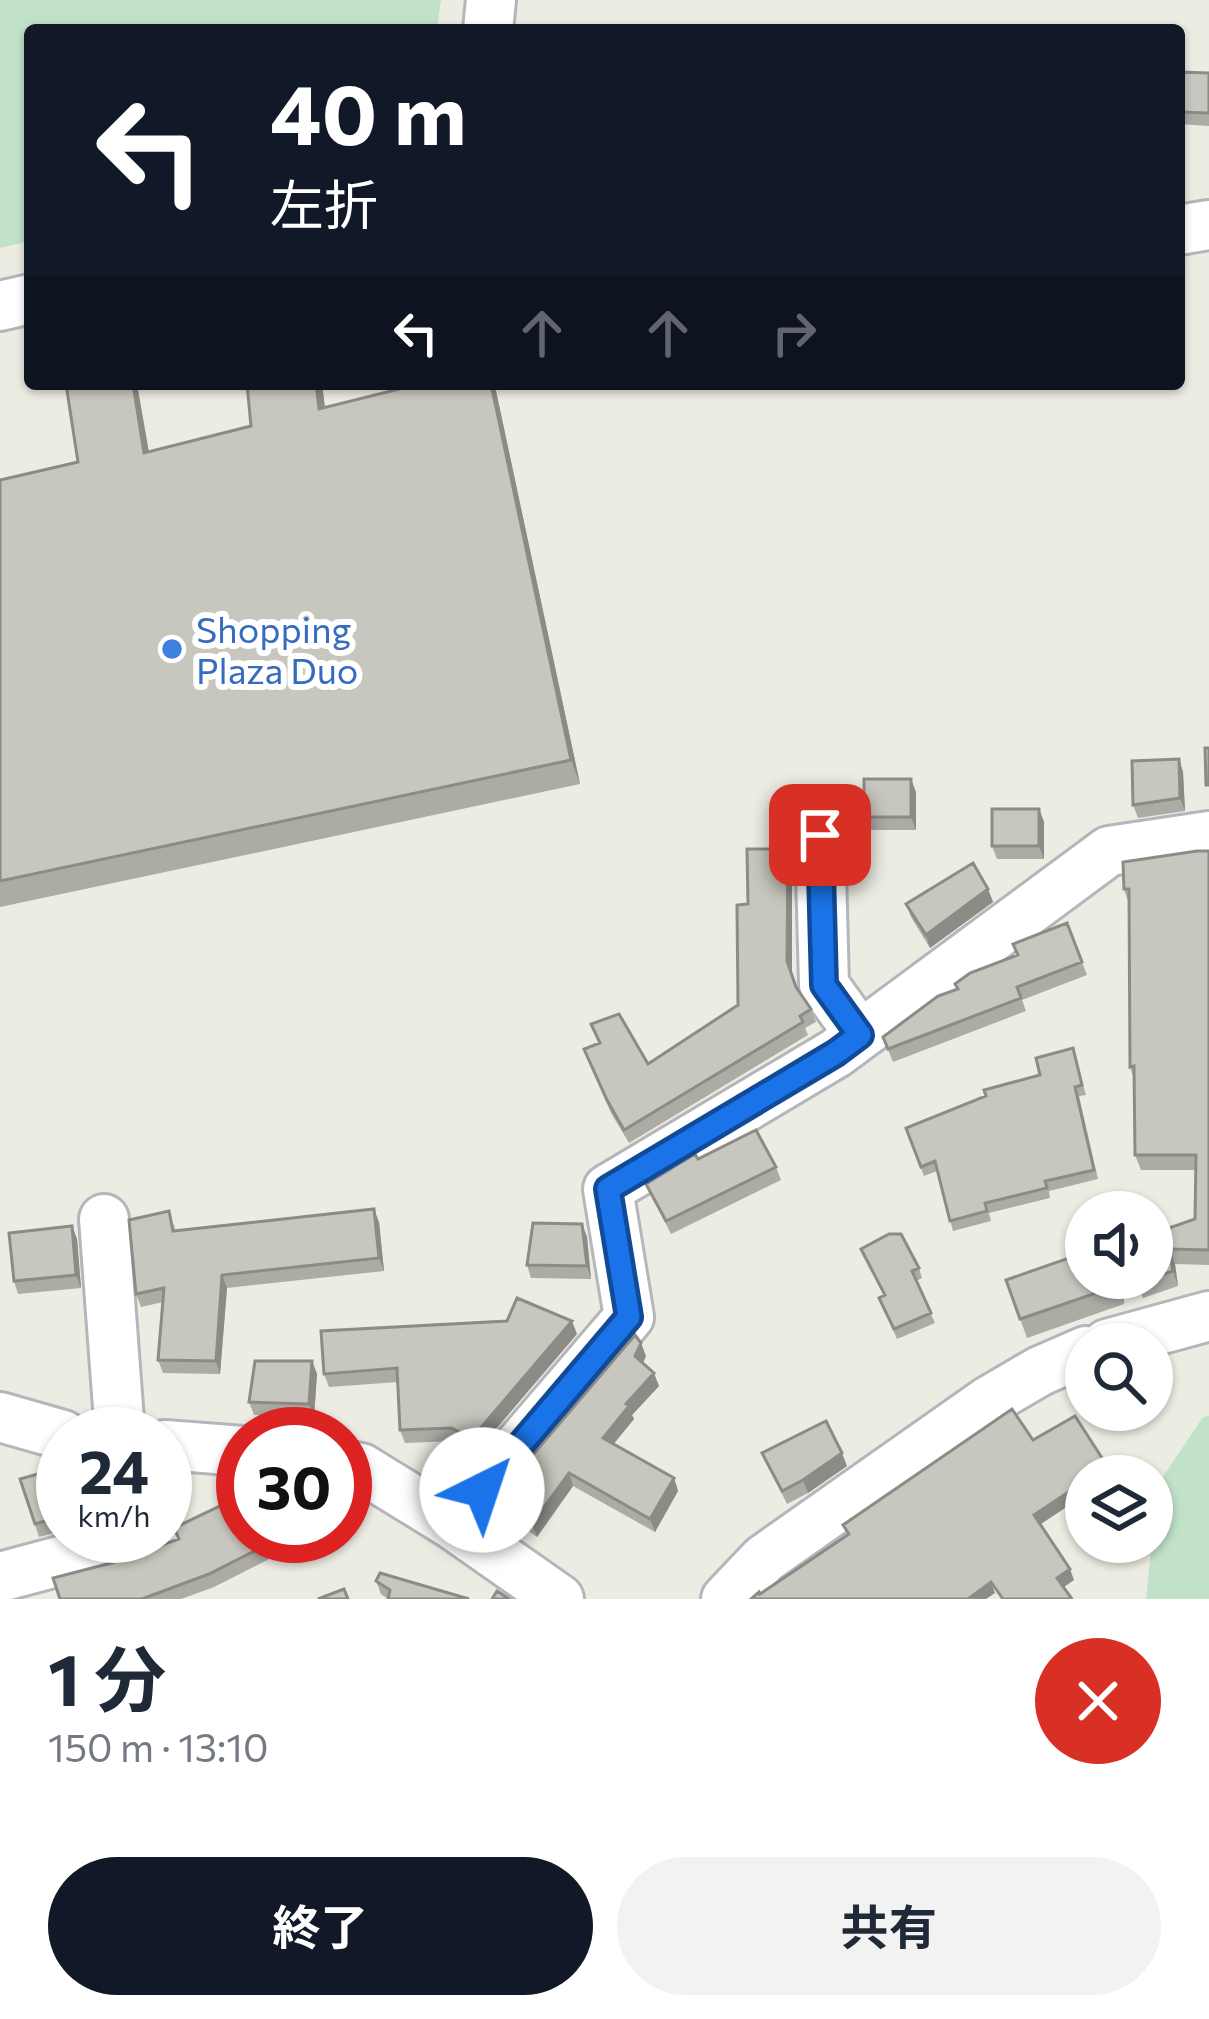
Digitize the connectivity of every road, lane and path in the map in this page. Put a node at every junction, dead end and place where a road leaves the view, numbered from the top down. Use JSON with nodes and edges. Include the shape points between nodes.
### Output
{"nodes":[{"id":1,"x":820,"y":835,"type":"dead end"},
{"id":2,"x":1209,"y":836,"type":"edge"},
{"id":3,"x":860,"y":1035,"type":"junction"},
{"id":4,"x":104,"y":1219,"type":"dead end"},
{"id":5,"x":1209,"y":1316,"type":"edge"},
{"id":6,"x":1173,"y":1326,"type":"edge"},
{"id":7,"x":1065,"y":1361,"type":"edge"},
{"id":8,"x":118,"y":1407,"type":"edge"},
{"id":9,"x":0,"y":1417,"type":"edge"},
{"id":10,"x":36,"y":1427,"type":"edge"},
{"id":11,"x":372,"y":1475,"type":"edge"},
{"id":12,"x":452,"y":1524,"type":"junction"},
{"id":13,"x":52,"y":1563,"type":"edge"},
{"id":14,"x":0,"y":1577,"type":"edge"},
{"id":15,"x":560,"y":1599,"type":"edge"},
{"id":16,"x":726,"y":1599,"type":"edge"}],
"edges":[{"from":1,"to":3,"type":"street","via":[[824,985]]},
{"from":2,"to":3,"type":"street","via":[[1109,851]]},
{"from":3,"to":12,"type":"street","via":[[608,1189],[629,1317]]},
{"from":4,"to":8,"type":"street"},
{"from":5,"to":6,"type":"street"},
{"from":7,"to":16,"type":"street","via":[[987,1402],[764,1559]]},
{"from":9,"to":10,"type":"street"},
{"from":11,"to":12,"type":"street"},
{"from":12,"to":15,"type":"street"},
{"from":13,"to":14,"type":"street"}]}
